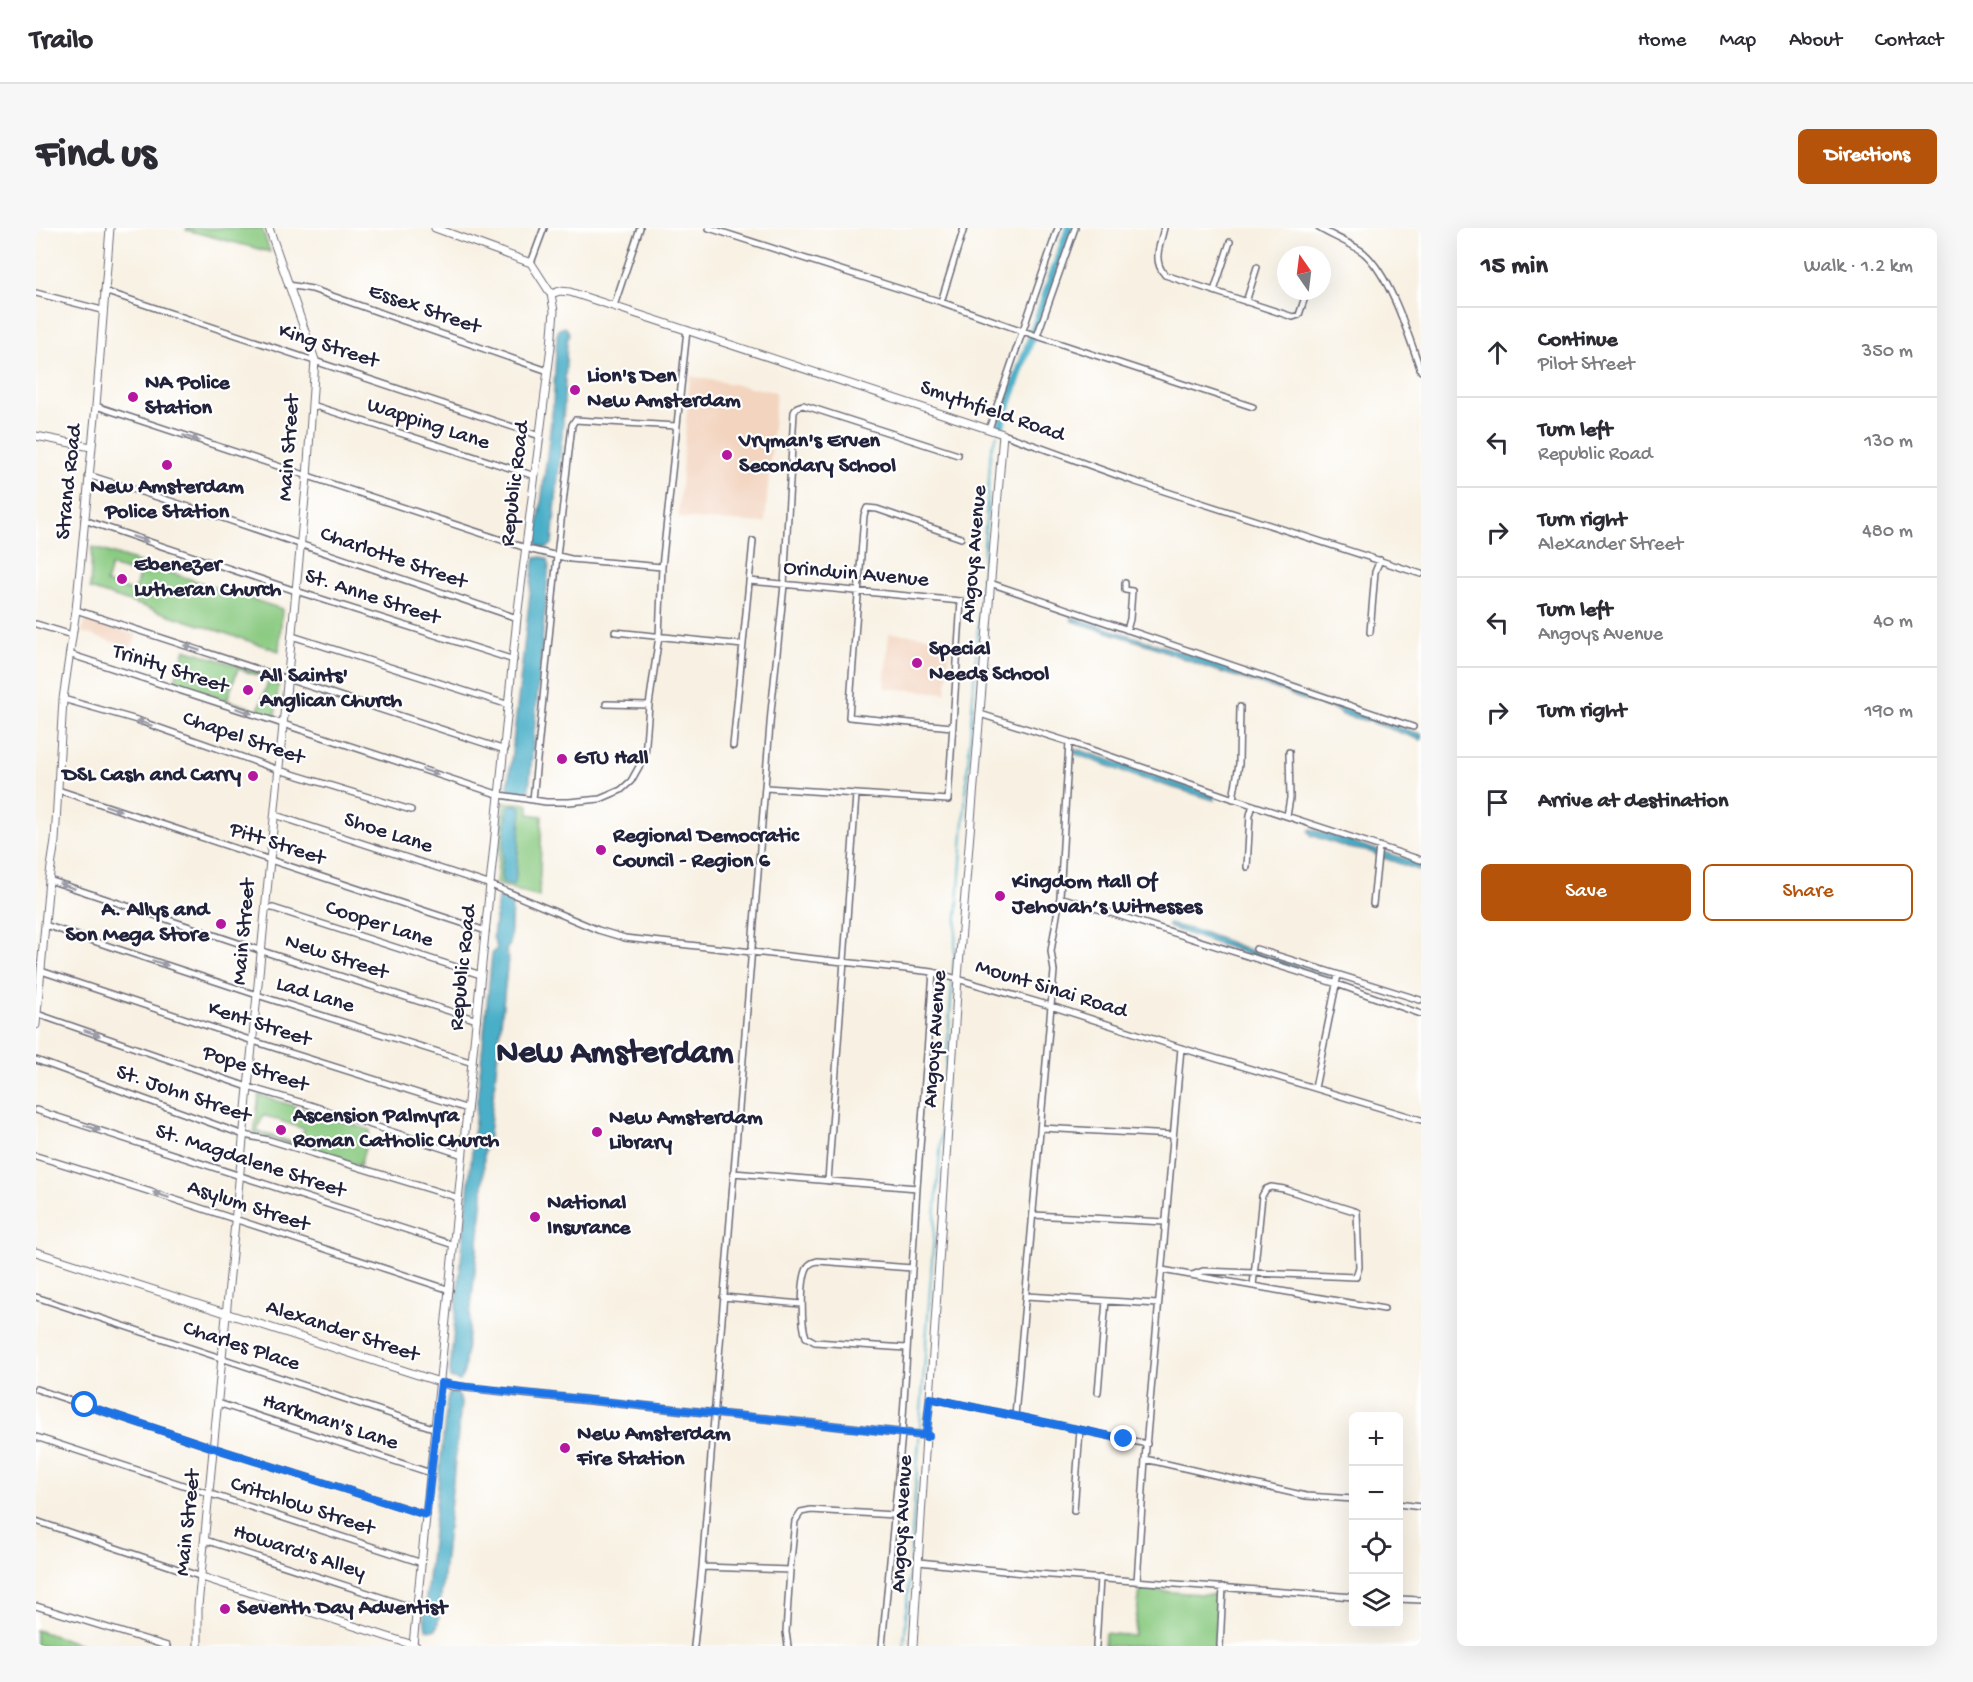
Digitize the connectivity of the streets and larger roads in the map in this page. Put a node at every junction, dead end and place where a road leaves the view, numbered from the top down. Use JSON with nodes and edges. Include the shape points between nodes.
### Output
{"nodes":[{"id":1,"x":110,"y":228,"type":"edge"},
{"id":2,"x":269,"y":228,"type":"edge"},
{"id":3,"x":435,"y":228,"type":"edge"},
{"id":4,"x":544,"y":228,"type":"edge"},
{"id":5,"x":640,"y":228,"type":"edge"},
{"id":6,"x":710,"y":228,"type":"edge"},
{"id":7,"x":738,"y":228,"type":"edge"},
{"id":8,"x":964,"y":228,"type":"edge"},
{"id":9,"x":1058,"y":228,"type":"edge"},
{"id":10,"x":1075,"y":228,"type":"edge"},
{"id":11,"x":1164,"y":228,"type":"edge"},
{"id":12,"x":1319,"y":228,"type":"edge"},
{"id":13,"x":736,"y":236,"type":"junction"},
{"id":14,"x":1230,"y":242,"type":"dead end"},
{"id":15,"x":531,"y":263,"type":"junction"},
{"id":16,"x":1257,"y":267,"type":"dead end"},
{"id":17,"x":288,"y":285,"type":"junction"},
{"id":18,"x":104,"y":291,"type":"junction"},
{"id":19,"x":1215,"y":291,"type":"junction"},
{"id":20,"x":36,"y":293,"type":"edge"},
{"id":21,"x":551,"y":294,"type":"junction"},
{"id":22,"x":1304,"y":300,"type":"edge"},
{"id":23,"x":940,"y":302,"type":"junction"},
{"id":24,"x":1246,"y":302,"type":"junction"},
{"id":25,"x":614,"y":306,"type":"junction"},
{"id":26,"x":102,"y":310,"type":"junction"},
{"id":27,"x":687,"y":330,"type":"junction"},
{"id":28,"x":1023,"y":331,"type":"junction"},
{"id":29,"x":1037,"y":336,"type":"junction"},
{"id":30,"x":315,"y":360,"type":"junction"},
{"id":31,"x":548,"y":370,"type":"junction"},
{"id":32,"x":1421,"y":371,"type":"edge"},
{"id":33,"x":312,"y":405,"type":"junction"},
{"id":34,"x":96,"y":406,"type":"junction"},
{"id":35,"x":1253,"y":407,"type":"dead end"},
{"id":36,"x":676,"y":426,"type":"junction"},
{"id":37,"x":989,"y":429,"type":"junction"},
{"id":38,"x":1003,"y":435,"type":"junction"},
{"id":39,"x":36,"y":436,"type":"edge"},
{"id":40,"x":540,"y":436,"type":"junction"},
{"id":41,"x":91,"y":447,"type":"junction"},
{"id":42,"x":958,"y":455,"type":"dead end"},
{"id":43,"x":88,"y":475,"type":"junction"},
{"id":44,"x":535,"y":476,"type":"junction"},
{"id":45,"x":307,"y":477,"type":"junction"},
{"id":46,"x":84,"y":520,"type":"junction"},
{"id":47,"x":961,"y":538,"type":"dead end"},
{"id":48,"x":753,"y":542,"type":"dead end"},
{"id":49,"x":300,"y":545,"type":"junction"},
{"id":50,"x":526,"y":547,"type":"junction"},
{"id":51,"x":557,"y":556,"type":"junction"},
{"id":52,"x":1380,"y":560,"type":"junction"},
{"id":53,"x":662,"y":567,"type":"junction"},
{"id":54,"x":1421,"y":574,"type":"edge"},
{"id":55,"x":749,"y":581,"type":"junction"},
{"id":56,"x":990,"y":583,"type":"junction"},
{"id":57,"x":1125,"y":583,"type":"dead end"},
{"id":58,"x":784,"y":585,"type":"junction"},
{"id":59,"x":296,"y":591,"type":"junction"},
{"id":60,"x":858,"y":592,"type":"junction"},
{"id":61,"x":76,"y":610,"type":"junction"},
{"id":62,"x":517,"y":618,"type":"junction"},
{"id":63,"x":36,"y":624,"type":"edge"},
{"id":64,"x":1127,"y":630,"type":"junction"},
{"id":65,"x":615,"y":632,"type":"dead end"},
{"id":66,"x":1370,"y":632,"type":"dead end"},
{"id":67,"x":72,"y":635,"type":"junction"},
{"id":68,"x":292,"y":636,"type":"junction"},
{"id":69,"x":659,"y":636,"type":"junction"},
{"id":70,"x":743,"y":645,"type":"junction"},
{"id":71,"x":69,"y":654,"type":"junction"},
{"id":72,"x":514,"y":660,"type":"junction"},
{"id":73,"x":288,"y":679,"type":"junction"},
{"id":74,"x":63,"y":699,"type":"junction"},
{"id":75,"x":606,"y":704,"type":"dead end"},
{"id":76,"x":509,"y":705,"type":"junction"},
{"id":77,"x":649,"y":705,"type":"junction"},
{"id":78,"x":1240,"y":707,"type":"dead end"},
{"id":79,"x":980,"y":714,"type":"junction"},
{"id":80,"x":283,"y":724,"type":"junction"},
{"id":81,"x":952,"y":727,"type":"junction"},
{"id":82,"x":1413,"y":727,"type":"dead end"},
{"id":83,"x":1069,"y":742,"type":"junction"},
{"id":84,"x":733,"y":746,"type":"dead end"},
{"id":85,"x":504,"y":750,"type":"junction"},
{"id":86,"x":1289,"y":752,"type":"dead end"},
{"id":87,"x":279,"y":770,"type":"junction"},
{"id":88,"x":766,"y":788,"type":"junction"},
{"id":89,"x":58,"y":790,"type":"junction"},
{"id":90,"x":500,"y":795,"type":"junction"},
{"id":91,"x":856,"y":795,"type":"junction"},
{"id":92,"x":1233,"y":799,"type":"junction"},
{"id":93,"x":533,"y":800,"type":"junction"},
{"id":94,"x":1253,"y":806,"type":"junction"},
{"id":95,"x":411,"y":810,"type":"dead end"},
{"id":96,"x":274,"y":815,"type":"junction"},
{"id":97,"x":1287,"y":816,"type":"junction"},
{"id":98,"x":1379,"y":846,"type":"junction"},
{"id":99,"x":270,"y":860,"type":"junction"},
{"id":100,"x":1421,"y":860,"type":"edge"},
{"id":101,"x":1247,"y":867,"type":"dead end"},
{"id":102,"x":49,"y":880,"type":"junction"},
{"id":103,"x":491,"y":885,"type":"junction"},
{"id":104,"x":1060,"y":897,"type":"junction"},
{"id":105,"x":1373,"y":904,"type":"dead end"},
{"id":106,"x":266,"y":908,"type":"junction"},
{"id":107,"x":45,"y":925,"type":"junction"},
{"id":108,"x":486,"y":931,"type":"junction"},
{"id":109,"x":1256,"y":949,"type":"dead end"},
{"id":110,"x":262,"y":951,"type":"junction"},
{"id":111,"x":753,"y":951,"type":"junction"},
{"id":112,"x":844,"y":963,"type":"junction"},
{"id":113,"x":41,"y":971,"type":"junction"},
{"id":114,"x":933,"y":972,"type":"junction"},
{"id":115,"x":482,"y":975,"type":"junction"},
{"id":116,"x":1338,"y":975,"type":"junction"},
{"id":117,"x":956,"y":977,"type":"junction"},
{"id":118,"x":1336,"y":984,"type":"junction"},
{"id":119,"x":257,"y":995,"type":"junction"},
{"id":120,"x":1420,"y":1000,"type":"edge"},
{"id":121,"x":1052,"y":1006,"type":"junction"},
{"id":122,"x":37,"y":1014,"type":"edge"},
{"id":123,"x":1421,"y":1014,"type":"edge"},
{"id":124,"x":477,"y":1020,"type":"junction"},
{"id":125,"x":36,"y":1025,"type":"edge"},
{"id":126,"x":253,"y":1041,"type":"junction"},
{"id":127,"x":1181,"y":1048,"type":"junction"},
{"id":128,"x":36,"y":1060,"type":"edge"},
{"id":129,"x":472,"y":1063,"type":"junction"},
{"id":130,"x":248,"y":1088,"type":"junction"},
{"id":131,"x":1315,"y":1088,"type":"junction"},
{"id":132,"x":468,"y":1109,"type":"junction"},
{"id":133,"x":36,"y":1110,"type":"edge"},
{"id":134,"x":1421,"y":1120,"type":"edge"},
{"id":135,"x":1041,"y":1128,"type":"junction"},
{"id":136,"x":244,"y":1135,"type":"junction"},
{"id":137,"x":1173,"y":1135,"type":"junction"},
{"id":138,"x":463,"y":1155,"type":"junction"},
{"id":139,"x":36,"y":1156,"type":"edge"},
{"id":140,"x":733,"y":1173,"type":"junction"},
{"id":141,"x":240,"y":1177,"type":"junction"},
{"id":142,"x":828,"y":1181,"type":"junction"},
{"id":143,"x":917,"y":1188,"type":"junction"},
{"id":144,"x":459,"y":1198,"type":"junction"},
{"id":145,"x":1033,"y":1215,"type":"junction"},
{"id":146,"x":236,"y":1221,"type":"junction"},
{"id":147,"x":1165,"y":1222,"type":"junction"},
{"id":148,"x":454,"y":1245,"type":"junction"},
{"id":149,"x":36,"y":1252,"type":"edge"},
{"id":150,"x":912,"y":1268,"type":"junction"},
{"id":151,"x":1162,"y":1270,"type":"junction"},
{"id":152,"x":1255,"y":1272,"type":"junction"},
{"id":153,"x":1192,"y":1275,"type":"junction"},
{"id":154,"x":1253,"y":1286,"type":"junction"},
{"id":155,"x":450,"y":1290,"type":"junction"},
{"id":156,"x":1026,"y":1296,"type":"junction"},
{"id":157,"x":36,"y":1297,"type":"edge"},
{"id":158,"x":723,"y":1297,"type":"junction"},
{"id":159,"x":1106,"y":1301,"type":"junction"},
{"id":160,"x":801,"y":1304,"type":"junction"},
{"id":161,"x":1158,"y":1304,"type":"junction"},
{"id":162,"x":1384,"y":1309,"type":"dead end"},
{"id":163,"x":227,"y":1313,"type":"junction"},
{"id":164,"x":906,"y":1348,"type":"junction"},
{"id":165,"x":223,"y":1358,"type":"junction"},
{"id":166,"x":441,"y":1383,"type":"junction"},
{"id":167,"x":36,"y":1389,"type":"edge"},
{"id":168,"x":1098,"y":1392,"type":"dead end"},
{"id":169,"x":930,"y":1398,"type":"junction"},
{"id":170,"x":218,"y":1403,"type":"junction"},
{"id":171,"x":715,"y":1413,"type":"junction"},
{"id":172,"x":1015,"y":1416,"type":"junction"},
{"id":173,"x":436,"y":1429,"type":"junction"},
{"id":174,"x":1080,"y":1430,"type":"junction"},
{"id":175,"x":902,"y":1433,"type":"junction"},
{"id":176,"x":927,"y":1436,"type":"junction"},
{"id":177,"x":36,"y":1437,"type":"edge"},
{"id":178,"x":1147,"y":1444,"type":"junction"},
{"id":179,"x":214,"y":1448,"type":"junction"},
{"id":180,"x":1145,"y":1459,"type":"junction"},
{"id":181,"x":431,"y":1473,"type":"junction"},
{"id":182,"x":210,"y":1494,"type":"junction"},
{"id":183,"x":1349,"y":1499,"type":"edge"},
{"id":184,"x":1403,"y":1505,"type":"edge"},
{"id":185,"x":1421,"y":1507,"type":"edge"},
{"id":186,"x":1074,"y":1511,"type":"dead end"},
{"id":187,"x":426,"y":1515,"type":"junction"},
{"id":188,"x":894,"y":1515,"type":"junction"},
{"id":189,"x":36,"y":1521,"type":"edge"},
{"id":190,"x":205,"y":1540,"type":"junction"},
{"id":191,"x":919,"y":1562,"type":"junction"},
{"id":192,"x":422,"y":1563,"type":"junction"},
{"id":193,"x":702,"y":1567,"type":"junction"},
{"id":194,"x":790,"y":1570,"type":"junction"},
{"id":195,"x":202,"y":1577,"type":"junction"},
{"id":196,"x":1100,"y":1578,"type":"junction"},
{"id":197,"x":1137,"y":1582,"type":"junction"},
{"id":198,"x":1223,"y":1587,"type":"junction"},
{"id":199,"x":1349,"y":1597,"type":"edge"},
{"id":200,"x":1403,"y":1599,"type":"edge"},
{"id":201,"x":1421,"y":1600,"type":"edge"},
{"id":202,"x":36,"y":1606,"type":"edge"},
{"id":203,"x":417,"y":1609,"type":"junction"},
{"id":204,"x":167,"y":1646,"type":"edge"},
{"id":205,"x":198,"y":1646,"type":"edge"},
{"id":206,"x":414,"y":1646,"type":"edge"},
{"id":207,"x":694,"y":1646,"type":"edge"},
{"id":208,"x":788,"y":1646,"type":"edge"},
{"id":209,"x":882,"y":1646,"type":"edge"},
{"id":210,"x":914,"y":1646,"type":"edge"},
{"id":211,"x":1096,"y":1646,"type":"edge"},
{"id":212,"x":1220,"y":1646,"type":"edge"}],
"edges":[{"from":1,"to":18,"type":"street","name":"Strand Road"},
{"from":2,"to":17,"type":"street","name":"Main Street"},
{"from":3,"to":15,"type":"street"},
{"from":4,"to":15,"type":"street"},
{"from":5,"to":25,"type":"street"},
{"from":6,"to":13,"type":"street"},
{"from":7,"to":13,"type":"street"},
{"from":8,"to":23,"type":"street"},
{"from":9,"to":28,"type":"street"},
{"from":10,"to":29,"type":"street"},
{"from":11,"to":19,"type":"street","via":[[1159,268],[1165,275]]},
{"from":12,"to":32,"type":"street","via":[[1364,253],[1381,276],[1394,299]]},
{"from":13,"to":23,"type":"street"},
{"from":14,"to":19,"type":"street"},
{"from":15,"to":21,"type":"street"},
{"from":16,"to":24,"type":"street"},
{"from":17,"to":30,"type":"street","name":"Main Street"},
{"from":17,"to":31,"type":"street","name":"Essex Street"},
{"from":18,"to":26,"type":"street","name":"Strand Road"},
{"from":18,"to":30,"type":"street","name":"King Street"},
{"from":19,"to":24,"type":"street"},
{"from":20,"to":26,"type":"street"},
{"from":21,"to":25,"type":"street","name":"Smythfield Road","via":[[570,292]]},
{"from":21,"to":31,"type":"street","name":"Republic Road","via":[[554,311]]},
{"from":22,"to":24,"type":"street","via":[[1296,317]]},
{"from":23,"to":28,"type":"street"},
{"from":25,"to":27,"type":"street","name":"Smythfield Road"},
{"from":26,"to":34,"type":"street","name":"Strand Road"},
{"from":27,"to":36,"type":"street","name":"Trinity Street"},
{"from":27,"to":37,"type":"street","name":"Smythfield Road"},
{"from":28,"to":29,"type":"street"},
{"from":28,"to":37,"type":"street"},
{"from":29,"to":35,"type":"street"},
{"from":30,"to":33,"type":"street","name":"Main Street"},
{"from":30,"to":40,"type":"street","name":"King Street"},
{"from":31,"to":40,"type":"street","name":"Republic Road"},
{"from":33,"to":44,"type":"street","name":"Wapping Lane"},
{"from":33,"to":45,"type":"street","name":"Main Street"},
{"from":34,"to":41,"type":"street","name":"Strand Road"},
{"from":34,"to":45,"type":"street","one_way":true},
{"from":36,"to":51,"type":"street","via":[[575,420]]},
{"from":36,"to":53,"type":"street","name":"Trinity Street"},
{"from":37,"to":38,"type":"street","name":"Smythfield Road"},
{"from":38,"to":52,"type":"street","name":"Smythfield Road"},
{"from":38,"to":56,"type":"street","name":"Angoys Avenue"},
{"from":39,"to":41,"type":"street"},
{"from":40,"to":44,"type":"street","name":"Republic Road"},
{"from":41,"to":43,"type":"street","name":"Strand Road"},
{"from":42,"to":58,"type":"street","via":[[803,405],[797,407]]},
{"from":43,"to":46,"type":"street","name":"Strand Road"},
{"from":43,"to":49,"type":"street","name":"Charlotte Street"},
{"from":44,"to":50,"type":"street","name":"Republic Road"},
{"from":45,"to":49,"type":"street","name":"Main Street"},
{"from":45,"to":50,"type":"street"},
{"from":46,"to":59,"type":"street","name":"St. Anne Street","one_way":true},
{"from":46,"to":61,"type":"street","name":"Strand Road"},
{"from":47,"to":60,"type":"street","via":[[867,508]]},
{"from":48,"to":55,"type":"street"},
{"from":49,"to":59,"type":"street","name":"Main Street"},
{"from":49,"to":62,"type":"street","name":"Charlotte Street"},
{"from":50,"to":51,"type":"street"},
{"from":50,"to":62,"type":"street","name":"Republic Road"},
{"from":51,"to":53,"type":"street"},
{"from":51,"to":93,"type":"street"},
{"from":52,"to":54,"type":"street","name":"Smythfield Road"},
{"from":52,"to":66,"type":"street","via":[[1375,572]]},
{"from":53,"to":69,"type":"street","name":"Trinity Street"},
{"from":55,"to":58,"type":"street","name":"Orinduin Avenue"},
{"from":55,"to":70,"type":"street"},
{"from":56,"to":64,"type":"street"},
{"from":56,"to":79,"type":"street","name":"Angoys Avenue"},
{"from":57,"to":64,"type":"street","via":[[1125,590],[1132,591]]},
{"from":58,"to":60,"type":"street","name":"Orinduin Avenue"},
{"from":58,"to":88,"type":"street"},
{"from":59,"to":68,"type":"street","name":"Main Street"},
{"from":59,"to":72,"type":"street","name":"St. Anne Street"},
{"from":60,"to":81,"type":"street","via":[[849,717]]},
{"from":60,"to":81,"type":"street","name":"Orinduin Avenue","via":[[961,601]]},
{"from":61,"to":67,"type":"street","name":"Strand Road"},
{"from":73,"to":61,"type":"street","one_way":true},
{"from":62,"to":72,"type":"street","name":"Republic Road"},
{"from":63,"to":67,"type":"street"},
{"from":64,"to":82,"type":"street"},
{"from":65,"to":69,"type":"street"},
{"from":67,"to":71,"type":"street","name":"Strand Road"},
{"from":68,"to":73,"type":"street","name":"Main Street"},
{"from":68,"to":76,"type":"street"},
{"from":69,"to":70,"type":"street"},
{"from":69,"to":77,"type":"street","name":"Trinity Street"},
{"from":70,"to":84,"type":"street"},
{"from":71,"to":74,"type":"street","name":"Strand Road"},
{"from":71,"to":80,"type":"street","name":"Trinity Street","one_way":true},
{"from":72,"to":76,"type":"street","name":"Republic Road"},
{"from":73,"to":80,"type":"street","name":"Main Street"},
{"from":73,"to":85,"type":"street"},
{"from":87,"to":74,"type":"street","name":"Chapel Street","one_way":true},
{"from":74,"to":89,"type":"street","name":"Strand Road"},
{"from":75,"to":77,"type":"street"},
{"from":76,"to":85,"type":"street","name":"Republic Road"},
{"from":77,"to":93,"type":"street","name":"Trinity Street","via":[[645,756],[621,790],[600,799]]},
{"from":78,"to":92,"type":"street","via":[[1239,764]]},
{"from":79,"to":83,"type":"street"},
{"from":79,"to":117,"type":"street","name":"Angoys Avenue"},
{"from":80,"to":87,"type":"street","name":"Main Street"},
{"from":80,"to":90,"type":"street","name":"Trinity Street","one_way":true},
{"from":81,"to":91,"type":"street","via":[[948,800]]},
{"from":83,"to":92,"type":"street"},
{"from":83,"to":104,"type":"street"},
{"from":85,"to":90,"type":"street","name":"Republic Road"},
{"from":86,"to":97,"type":"street"},
{"from":87,"to":95,"type":"street","name":"Chapel Street"},
{"from":87,"to":96,"type":"street","name":"Main Street"},
{"from":88,"to":91,"type":"street"},
{"from":88,"to":111,"type":"street"},
{"from":89,"to":99,"type":"street","name":"Pitt Street","one_way":true},
{"from":89,"to":102,"type":"street","name":"Strand Road"},
{"from":90,"to":93,"type":"street","name":"Trinity Street"},
{"from":90,"to":103,"type":"street","name":"Republic Road"},
{"from":91,"to":112,"type":"street"},
{"from":92,"to":94,"type":"street"},
{"from":94,"to":97,"type":"street"},
{"from":94,"to":101,"type":"street"},
{"from":96,"to":99,"type":"street","name":"Main Street"},
{"from":96,"to":103,"type":"street","name":"Shoe Lane"},
{"from":97,"to":98,"type":"street"},
{"from":98,"to":100,"type":"street"},
{"from":98,"to":105,"type":"street"},
{"from":99,"to":106,"type":"street","name":"Main Street"},
{"from":99,"to":108,"type":"street","name":"Pitt Street"},
{"from":102,"to":107,"type":"street","name":"Strand Road"},
{"from":110,"to":102,"type":"street","name":"New Street","one_way":true},
{"from":103,"to":108,"type":"street","name":"Republic Road"},
{"from":103,"to":111,"type":"street","name":"Mount Sinai Road","via":[[625,938]]},
{"from":104,"to":118,"type":"street"},
{"from":104,"to":121,"type":"street","via":[[1051,951]]},
{"from":106,"to":110,"type":"street","name":"Main Street"},
{"from":106,"to":115,"type":"street","name":"Cooper Lane"},
{"from":107,"to":113,"type":"street","name":"Strand Road"},
{"from":107,"to":119,"type":"street","name":"Lad Lane","one_way":true},
{"from":108,"to":115,"type":"street","name":"Republic Road"},
{"from":109,"to":116,"type":"street"},
{"from":110,"to":119,"type":"street","name":"Main Street"},
{"from":110,"to":124,"type":"street","name":"New Street"},
{"from":111,"to":112,"type":"street","name":"Mount Sinai Road"},
{"from":111,"to":140,"type":"street"},
{"from":112,"to":114,"type":"street","name":"Mount Sinai Road"},
{"from":112,"to":142,"type":"street"},
{"from":113,"to":122,"type":"street","name":"Strand Road"},
{"from":113,"to":126,"type":"street","name":"Kent Street"},
{"from":114,"to":117,"type":"street","name":"Mount Sinai Road"},
{"from":114,"to":143,"type":"street"},
{"from":115,"to":124,"type":"street","name":"Republic Road"},
{"from":116,"to":118,"type":"street"},
{"from":116,"to":120,"type":"street"},
{"from":117,"to":121,"type":"street","name":"Mount Sinai Road"},
{"from":117,"to":169,"type":"street","name":"Angoys Avenue"},
{"from":118,"to":123,"type":"street"},
{"from":118,"to":131,"type":"street"},
{"from":119,"to":126,"type":"street","name":"Main Street"},
{"from":119,"to":129,"type":"street","name":"Lad Lane"},
{"from":121,"to":127,"type":"street","name":"Mount Sinai Road"},
{"from":121,"to":135,"type":"street"},
{"from":122,"to":125,"type":"street","name":"Strand Road"},
{"from":122,"to":130,"type":"street","name":"Pope Street","one_way":true},
{"from":124,"to":129,"type":"street","name":"Republic Road"},
{"from":126,"to":130,"type":"street","name":"Main Street"},
{"from":126,"to":132,"type":"street","name":"Kent Street"},
{"from":127,"to":131,"type":"street","name":"Mount Sinai Road"},
{"from":127,"to":137,"type":"street"},
{"from":128,"to":136,"type":"street","name":"St. John Street"},
{"from":129,"to":132,"type":"street","name":"Republic Road"},
{"from":130,"to":136,"type":"street","name":"Main Street"},
{"from":130,"to":138,"type":"street","name":"Pope Street"},
{"from":131,"to":134,"type":"street","name":"Mount Sinai Road"},
{"from":132,"to":138,"type":"street","name":"Republic Road"},
{"from":133,"to":141,"type":"street","name":"St. Magdalene Street","one_way":true},
{"from":135,"to":137,"type":"street"},
{"from":135,"to":145,"type":"street"},
{"from":136,"to":141,"type":"street","name":"Main Street"},
{"from":136,"to":144,"type":"street","name":"St. John Street"},
{"from":137,"to":147,"type":"street"},
{"from":138,"to":144,"type":"street","name":"Republic Road"},
{"from":146,"to":139,"type":"street","name":"Asylum Street","one_way":true},
{"from":140,"to":142,"type":"street"},
{"from":140,"to":158,"type":"street"},
{"from":141,"to":146,"type":"street","name":"Main Street"},
{"from":141,"to":148,"type":"street","name":"St. Magdalene Street"},
{"from":142,"to":143,"type":"street"},
{"from":143,"to":150,"type":"street"},
{"from":144,"to":148,"type":"street","name":"Republic Road"},
{"from":145,"to":147,"type":"street"},
{"from":145,"to":156,"type":"street"},
{"from":146,"to":155,"type":"street","name":"Asylum Street"},
{"from":146,"to":163,"type":"street","name":"Main Street"},
{"from":147,"to":151,"type":"street"},
{"from":148,"to":155,"type":"street","name":"Republic Road"},
{"from":149,"to":163,"type":"street","name":"Alexander Street"},
{"from":150,"to":160,"type":"street","via":[[810,1263]]},
{"from":150,"to":164,"type":"street"},
{"from":151,"to":153,"type":"street"},
{"from":151,"to":161,"type":"street"},
{"from":152,"to":152,"type":"street","via":[[1262,1196],[1266,1189],[1284,1189],[1357,1212],[1356,1277]]},
{"from":152,"to":153,"type":"street","via":[[1203,1271]]},
{"from":152,"to":154,"type":"street"},
{"from":153,"to":154,"type":"street"},
{"from":154,"to":162,"type":"street"},
{"from":155,"to":166,"type":"street","name":"Republic Road"},
{"from":156,"to":159,"type":"street"},
{"from":156,"to":172,"type":"street"},
{"from":157,"to":165,"type":"street","name":"Charles Place"},
{"from":158,"to":160,"type":"street"},
{"from":158,"to":171,"type":"street"},
{"from":159,"to":161,"type":"street"},
{"from":159,"to":168,"type":"street"},
{"from":160,"to":164,"type":"street","via":[[803,1329],[806,1337],[815,1342]]},
{"from":161,"to":178,"type":"street"},
{"from":163,"to":165,"type":"street","name":"Main Street"},
{"from":163,"to":166,"type":"street","name":"Alexander Street"},
{"from":164,"to":175,"type":"street"},
{"from":165,"to":170,"type":"street","name":"Main Street"},
{"from":165,"to":173,"type":"street","name":"Charles Place"},
{"from":166,"to":171,"type":"street","name":"Alexander Street"},
{"from":166,"to":173,"type":"street","name":"Republic Road"},
{"from":167,"to":179,"type":"street"},
{"from":169,"to":172,"type":"street"},
{"from":169,"to":176,"type":"street","name":"Angoys Avenue"},
{"from":170,"to":179,"type":"street","name":"Main Street"},
{"from":170,"to":181,"type":"street","name":"Harkman's Lane"},
{"from":171,"to":175,"type":"street","name":"Alexander Street"},
{"from":171,"to":193,"type":"street"},
{"from":172,"to":174,"type":"street"},
{"from":173,"to":181,"type":"street","name":"Republic Road"},
{"from":174,"to":178,"type":"street"},
{"from":174,"to":186,"type":"street"},
{"from":175,"to":176,"type":"street","name":"Alexander Street","bridge":true},
{"from":175,"to":188,"type":"street"},
{"from":176,"to":191,"type":"street","name":"Angoys Avenue"},
{"from":177,"to":182,"type":"street","name":"Critchlow Street"},
{"from":178,"to":180,"type":"street"},
{"from":179,"to":182,"type":"street","name":"Main Street"},
{"from":179,"to":187,"type":"street"},
{"from":180,"to":183,"type":"street","via":[[1306,1496]]},
{"from":180,"to":197,"type":"street"},
{"from":181,"to":187,"type":"street","name":"Republic Road"},
{"from":182,"to":190,"type":"street","name":"Main Street"},
{"from":182,"to":192,"type":"street","name":"Critchlow Street"},
{"from":184,"to":185,"type":"street"},
{"from":187,"to":192,"type":"street","name":"Republic Road"},
{"from":188,"to":194,"type":"street","via":[[801,1512],[795,1521]]},
{"from":188,"to":209,"type":"street"},
{"from":189,"to":195,"type":"street"},
{"from":190,"to":195,"type":"street","name":"Main Street"},
{"from":190,"to":203,"type":"street","name":"Howard's Alley"},
{"from":191,"to":196,"type":"street"},
{"from":191,"to":210,"type":"street","name":"Angoys Avenue"},
{"from":192,"to":203,"type":"street","name":"Republic Road"},
{"from":193,"to":194,"type":"street"},
{"from":193,"to":207,"type":"street"},
{"from":194,"to":208,"type":"street"},
{"from":195,"to":205,"type":"street","name":"Main Street"},
{"from":195,"to":206,"type":"street"},
{"from":196,"to":197,"type":"street"},
{"from":196,"to":211,"type":"street"},
{"from":197,"to":198,"type":"street"},
{"from":198,"to":199,"type":"street"},
{"from":198,"to":212,"type":"street"},
{"from":200,"to":201,"type":"street"},
{"from":202,"to":204,"type":"street"},
{"from":203,"to":206,"type":"street","name":"Republic Road"}]}
